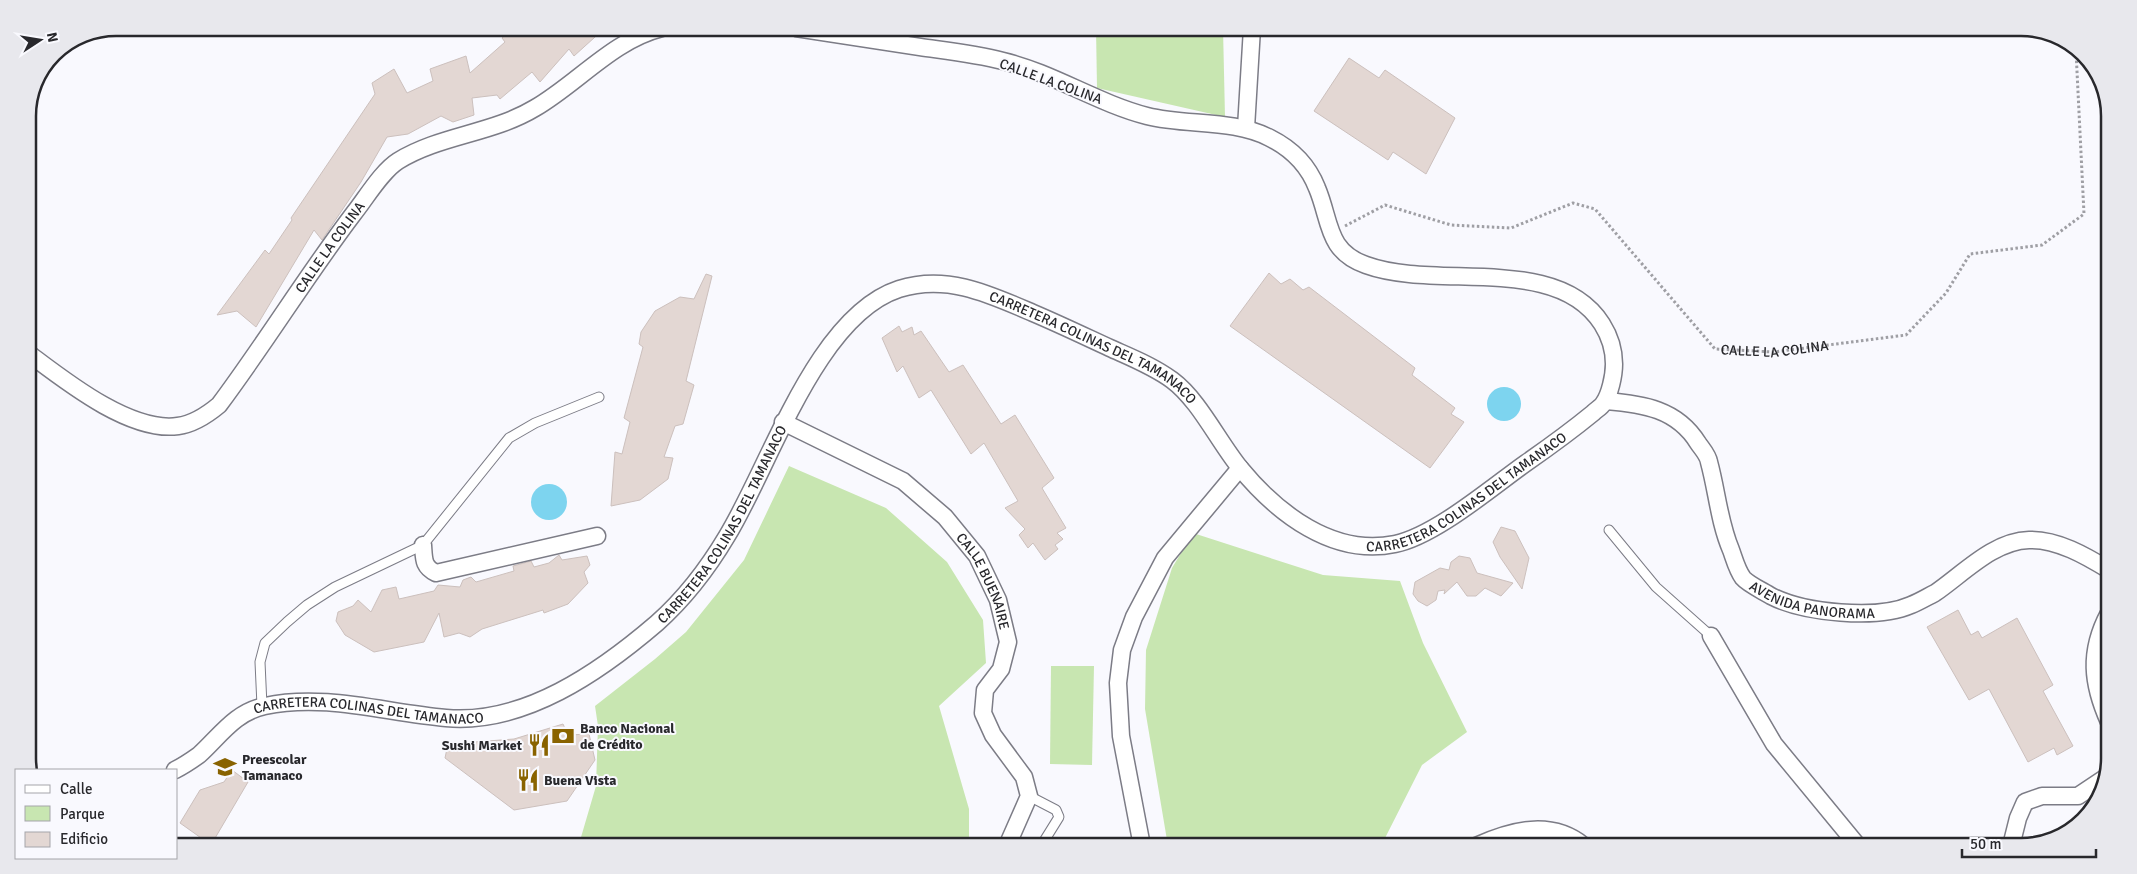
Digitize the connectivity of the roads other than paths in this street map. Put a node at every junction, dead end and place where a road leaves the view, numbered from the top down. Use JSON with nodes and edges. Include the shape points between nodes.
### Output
{"nodes":[{"id":1,"x":639,"y":36,"type":"edge"},
{"id":2,"x":846,"y":36,"type":"edge"},
{"id":3,"x":1252,"y":36,"type":"edge"},
{"id":4,"x":1246,"y":128,"type":"junction"},
{"id":5,"x":36,"y":359,"type":"edge"},
{"id":6,"x":599,"y":397,"type":"dead end"},
{"id":7,"x":1606,"y":401,"type":"junction"},
{"id":8,"x":783,"y":422,"type":"junction"},
{"id":9,"x":1240,"y":468,"type":"junction"},
{"id":10,"x":1610,"y":530,"type":"dead end"},
{"id":11,"x":597,"y":536,"type":"dead end"},
{"id":12,"x":423,"y":545,"type":"junction"},
{"id":13,"x":2101,"y":565,"type":"edge"},
{"id":14,"x":2101,"y":632,"type":"edge"},
{"id":15,"x":1711,"y":636,"type":"joint"},
{"id":16,"x":2101,"y":703,"type":"edge"},
{"id":17,"x":262,"y":706,"type":"junction"},
{"id":18,"x":177,"y":769,"type":"edge"},
{"id":19,"x":2096,"y":784,"type":"edge"},
{"id":20,"x":1029,"y":796,"type":"junction"},
{"id":21,"x":1011,"y":838,"type":"edge"},
{"id":22,"x":1046,"y":838,"type":"edge"},
{"id":23,"x":1140,"y":838,"type":"edge"},
{"id":24,"x":1497,"y":838,"type":"edge"},
{"id":25,"x":1574,"y":838,"type":"edge"},
{"id":26,"x":1851,"y":838,"type":"edge"},
{"id":27,"x":2014,"y":838,"type":"edge"}],
"edges":[{"from":1,"to":5,"type":"street","name":"CALLE LA COLINA","via":[[614,50],[535,108],[504,125],[422,148],[396,162],[316,263],[224,399],[202,418],[178,426],[153,424],[125,416],[72,386]]},
{"from":2,"to":4,"type":"street","name":"CALLE LA COLINA","via":[[1008,62],[1147,116]]},
{"from":3,"to":4,"type":"street"},
{"from":4,"to":7,"type":"street","via":[[1270,137],[1307,167],[1324,206],[1329,234],[1344,252],[1363,265],[1400,272],[1544,283],[1588,305],[1608,333],[1615,366]]},
{"from":6,"to":12,"type":"lane","via":[[535,423],[509,438]]},
{"from":7,"to":9,"type":"street","name":"CARRETERA COLINAS DEL TAMANACO","via":[[1569,433],[1447,518],[1397,544],[1366,545],[1328,538],[1296,520]]},
{"from":7,"to":13,"type":"street","name":"AVENIDA PANORAMA","via":[[1632,403],[1670,414],[1692,434],[1709,459],[1723,532],[1743,578],[1772,596],[1803,607],[1839,613],[1910,606],[2012,542],[2048,542]]},
{"from":8,"to":9,"type":"street","name":"CARRETERA COLINAS DEL TAMANACO","via":[[827,350],[870,302],[897,290],[925,283],[959,284],[996,297],[1142,362],[1177,383]]},
{"from":8,"to":17,"type":"street","name":"CARRETERA COLINAS DEL TAMANACO","via":[[728,534],[698,580],[665,616],[627,648],[540,701],[504,713],[466,718],[334,704]]},
{"from":8,"to":20,"type":"street","name":"CALLE BUENAIRE","via":[[903,481],[945,517],[977,556],[998,600],[1008,642],[1001,669],[985,690],[983,713],[993,735],[1024,777]]},
{"from":9,"to":23,"type":"street","via":[[1165,558],[1134,617],[1122,650],[1118,683],[1121,736]]},
{"from":10,"to":15,"type":"lane","via":[[1656,588]]},
{"from":11,"to":12,"type":"street","via":[[436,573],[429,570],[424,562]]},
{"from":12,"to":17,"type":"lane","via":[[335,587],[307,605],[265,643],[260,662]]},
{"from":14,"to":16,"type":"street","via":[[2095,654],[2094,679]]},
{"from":15,"to":26,"type":"street","via":[[1774,744]]},
{"from":17,"to":18,"type":"street","name":"CARRETERA COLINAS DEL TAMANACO","via":[[240,714],[196,758]]},
{"from":19,"to":27,"type":"street","via":[[2078,796],[2042,796],[2025,802]]},
{"from":20,"to":21,"type":"street"},
{"from":20,"to":22,"type":"lane","via":[[1056,810],[1059,817]]},
{"from":24,"to":25,"type":"street","via":[[1516,831],[1545,830]]}]}
